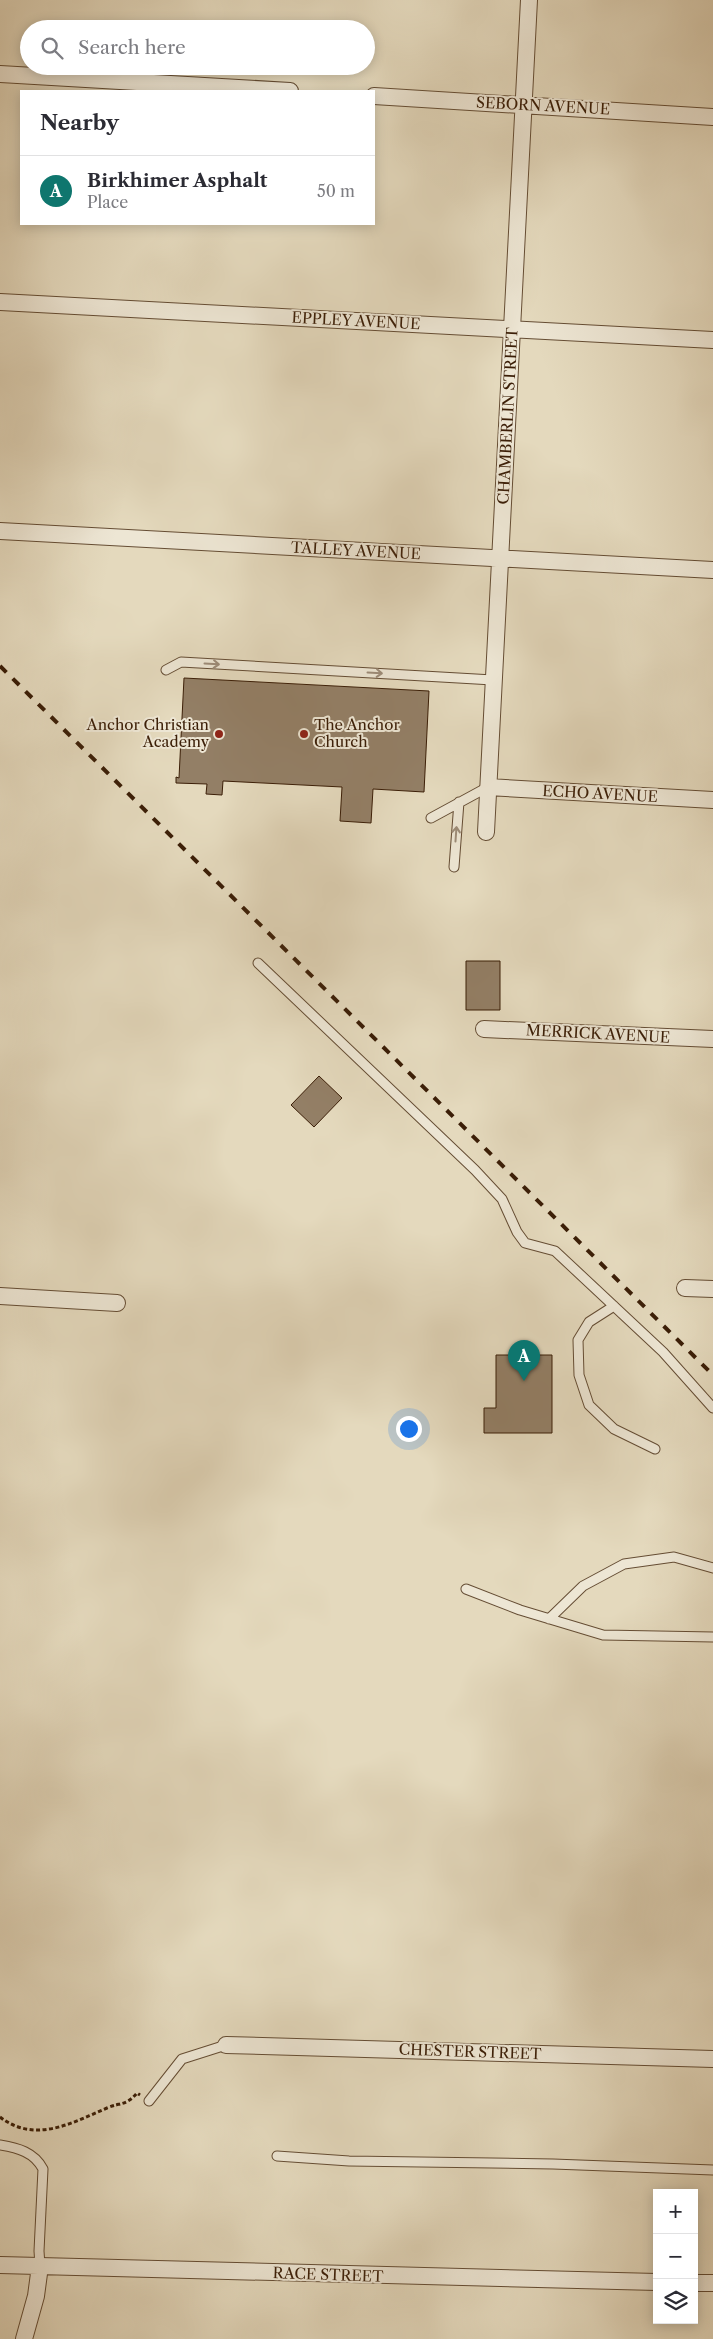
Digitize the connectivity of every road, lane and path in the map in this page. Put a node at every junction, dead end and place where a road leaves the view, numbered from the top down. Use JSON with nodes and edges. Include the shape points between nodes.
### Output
{"nodes":[{"id":1,"x":529,"y":0,"type":"edge"},
{"id":2,"x":0,"y":74,"type":"edge"},
{"id":3,"x":273,"y":90,"type":"edge"},
{"id":4,"x":375,"y":96,"type":"edge"},
{"id":5,"x":522,"y":105,"type":"junction"},
{"id":6,"x":713,"y":116,"type":"edge"},
{"id":7,"x":0,"y":302,"type":"edge"},
{"id":8,"x":512,"y":330,"type":"junction"},
{"id":9,"x":713,"y":340,"type":"edge"},
{"id":10,"x":0,"y":531,"type":"edge"},
{"id":11,"x":500,"y":559,"type":"junction"},
{"id":12,"x":713,"y":570,"type":"edge"},
{"id":13,"x":166,"y":670,"type":"dead end"},
{"id":14,"x":493,"y":680,"type":"junction"},
{"id":15,"x":488,"y":788,"type":"junction"},
{"id":16,"x":713,"y":800,"type":"edge"},
{"id":17,"x":458,"y":802,"type":"junction"},
{"id":18,"x":431,"y":818,"type":"dead end"},
{"id":19,"x":486,"y":832,"type":"dead end"},
{"id":20,"x":454,"y":867,"type":"dead end"},
{"id":21,"x":258,"y":963,"type":"dead end"},
{"id":22,"x":484,"y":1028,"type":"dead end"},
{"id":23,"x":713,"y":1039,"type":"edge"},
{"id":24,"x":686,"y":1288,"type":"dead end"},
{"id":25,"x":713,"y":1289,"type":"edge"},
{"id":26,"x":0,"y":1296,"type":"edge"},
{"id":27,"x":117,"y":1303,"type":"dead end"},
{"id":28,"x":614,"y":1306,"type":"junction"},
{"id":29,"x":713,"y":1408,"type":"edge"},
{"id":30,"x":655,"y":1449,"type":"dead end"},
{"id":31,"x":713,"y":1568,"type":"edge"},
{"id":32,"x":466,"y":1589,"type":"dead end"},
{"id":33,"x":549,"y":1619,"type":"junction"},
{"id":34,"x":713,"y":1637,"type":"edge"},
{"id":35,"x":226,"y":2045,"type":"joint"},
{"id":36,"x":713,"y":2059,"type":"edge"},
{"id":37,"x":149,"y":2101,"type":"joint"},
{"id":38,"x":0,"y":2117,"type":"edge"},
{"id":39,"x":0,"y":2145,"type":"edge"},
{"id":40,"x":276,"y":2156,"type":"dead end"},
{"id":41,"x":713,"y":2170,"type":"edge"},
{"id":42,"x":0,"y":2265,"type":"edge"},
{"id":43,"x":40,"y":2266,"type":"junction"},
{"id":44,"x":653,"y":2282,"type":"edge"},
{"id":45,"x":698,"y":2283,"type":"edge"},
{"id":46,"x":713,"y":2283,"type":"edge"},
{"id":47,"x":24,"y":2339,"type":"edge"}],
"edges":[{"from":1,"to":5,"type":"street","name":"CHAMBERLIN STREET"},
{"from":2,"to":3,"type":"street"},
{"from":4,"to":5,"type":"street","name":"SEBORN AVENUE"},
{"from":5,"to":6,"type":"street","name":"SEBORN AVENUE"},
{"from":5,"to":8,"type":"street","name":"CHAMBERLIN STREET"},
{"from":7,"to":8,"type":"street","name":"EPPLEY AVENUE"},
{"from":8,"to":9,"type":"street","name":"EPPLEY AVENUE"},
{"from":8,"to":11,"type":"street","name":"CHAMBERLIN STREET"},
{"from":10,"to":11,"type":"street","name":"TALLEY AVENUE"},
{"from":11,"to":12,"type":"street","name":"TALLEY AVENUE"},
{"from":11,"to":14,"type":"street","name":"CHAMBERLIN STREET"},
{"from":13,"to":14,"type":"lane","one_way":true,"via":[[181,662]]},
{"from":14,"to":15,"type":"street","name":"CHAMBERLIN STREET"},
{"from":15,"to":16,"type":"street","name":"ECHO AVENUE"},
{"from":15,"to":17,"type":"lane"},
{"from":15,"to":19,"type":"street","name":"CHAMBERLIN STREET"},
{"from":17,"to":18,"type":"lane"},
{"from":20,"to":17,"type":"lane","one_way":true},
{"from":21,"to":28,"type":"lane","via":[[475,1170],[502,1199],[517,1232],[526,1243],[555,1251]]},
{"from":22,"to":23,"type":"street","name":"MERRICK AVENUE"},
{"from":24,"to":25,"type":"street"},
{"from":26,"to":27,"type":"street"},
{"from":28,"to":29,"type":"lane","via":[[663,1352]]},
{"from":28,"to":30,"type":"lane","via":[[590,1322],[578,1340],[579,1374],[590,1405],[614,1429]]},
{"from":31,"to":33,"type":"lane","via":[[674,1556],[624,1564],[583,1586]]},
{"from":32,"to":33,"type":"lane"},
{"from":33,"to":34,"type":"lane","via":[[603,1635]]},
{"from":35,"to":36,"type":"street","name":"CHESTER STREET"},
{"from":35,"to":37,"type":"lane","via":[[182,2059]]},
{"from":37,"to":38,"type":"path","via":[[137,2093],[130,2102],[107,2108],[84,2120],[43,2131],[15,2126]]},
{"from":39,"to":43,"type":"lane","via":[[30,2153],[43,2169]]},
{"from":40,"to":41,"type":"lane"},
{"from":42,"to":43,"type":"street","name":"RACE STREET"},
{"from":43,"to":44,"type":"street","name":"RACE STREET"},
{"from":43,"to":47,"type":"street","via":[[36,2296]]},
{"from":45,"to":46,"type":"street"}]}
